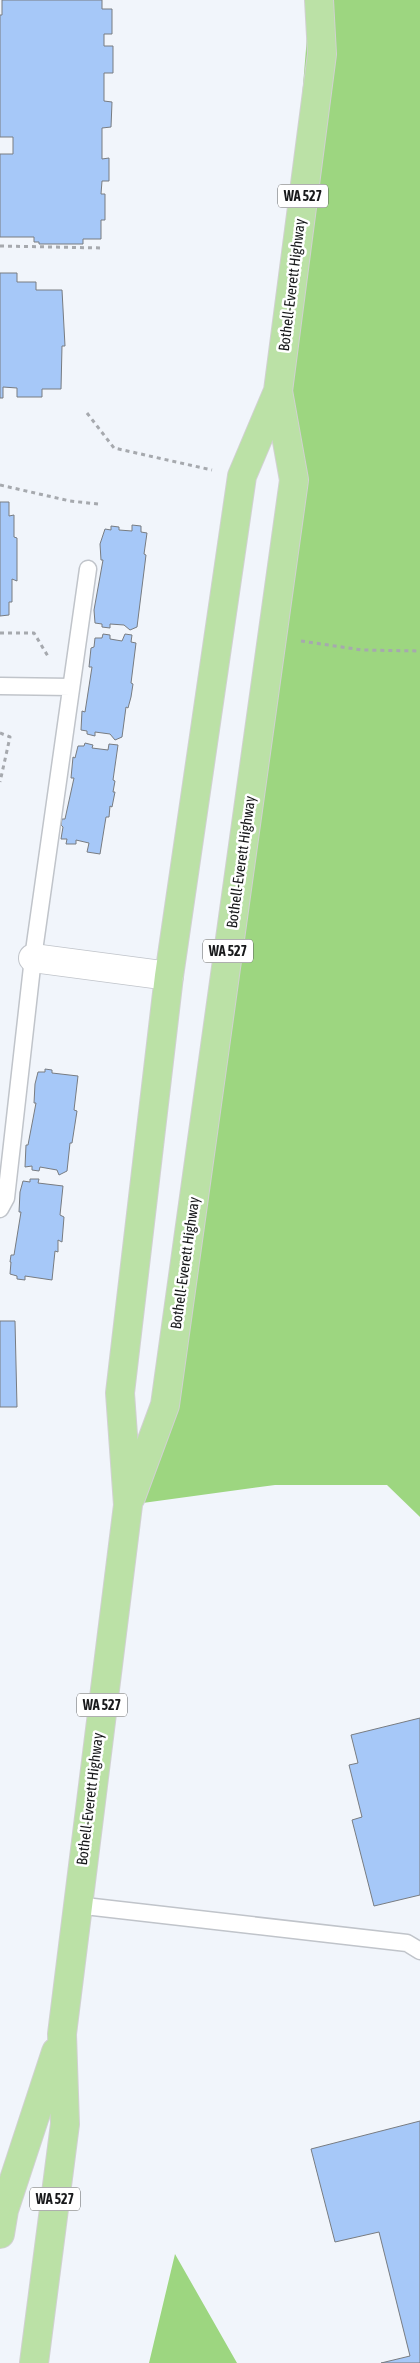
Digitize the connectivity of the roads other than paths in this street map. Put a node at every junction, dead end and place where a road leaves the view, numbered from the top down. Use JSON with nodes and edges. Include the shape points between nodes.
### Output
{"nodes":[{"id":1,"x":319,"y":0,"type":"edge"},
{"id":2,"x":278,"y":391,"type":"junction"},
{"id":3,"x":88,"y":569,"type":"dead end"},
{"id":4,"x":0,"y":686,"type":"edge"},
{"id":5,"x":71,"y":686,"type":"junction"},
{"id":6,"x":33,"y":958,"type":"junction"},
{"id":7,"x":169,"y":976,"type":"junction"},
{"id":8,"x":0,"y":1209,"type":"edge"},
{"id":9,"x":128,"y":1505,"type":"junction"},
{"id":10,"x":76,"y":1905,"type":"junction"},
{"id":11,"x":420,"y":1951,"type":"edge"},
{"id":12,"x":62,"y":2034,"type":"junction"},
{"id":13,"x":0,"y":2234,"type":"edge"},
{"id":14,"x":34,"y":2363,"type":"edge"}],
"edges":[{"from":1,"to":2,"type":"main road","name":"Bothell-Everett Highway","number":"WA 527","via":[[322,54]]},
{"from":2,"to":7,"type":"main road","name":"Bothell-Everett Highway","via":[[242,476]]},
{"from":2,"to":9,"type":"main road","name":"Bothell-Everett Highway","number":"WA 527","via":[[294,480],[165,1405]]},
{"from":3,"to":5,"type":"lane"},
{"from":4,"to":5,"type":"lane"},
{"from":5,"to":6,"type":"lane"},
{"from":6,"to":7,"type":"street"},
{"from":6,"to":8,"type":"lane","via":[[6,1198]]},
{"from":7,"to":9,"type":"main road","name":"Bothell-Everett Highway","via":[[120,1394]]},
{"from":9,"to":10,"type":"main road","name":"Bothell-Everett Highway","number":"WA 527"},
{"from":10,"to":11,"type":"lane","via":[[407,1944]]},
{"from":10,"to":12,"type":"main road","name":"Bothell-Everett Highway","number":"WA 527"},
{"from":12,"to":13,"type":"main road","name":"Bothell-Everett Highway","number":"WA 527","via":[[4,2210]]},
{"from":12,"to":14,"type":"main road","name":"Bothell-Everett Highway","number":"WA 527","via":[[65,2124]]}]}
